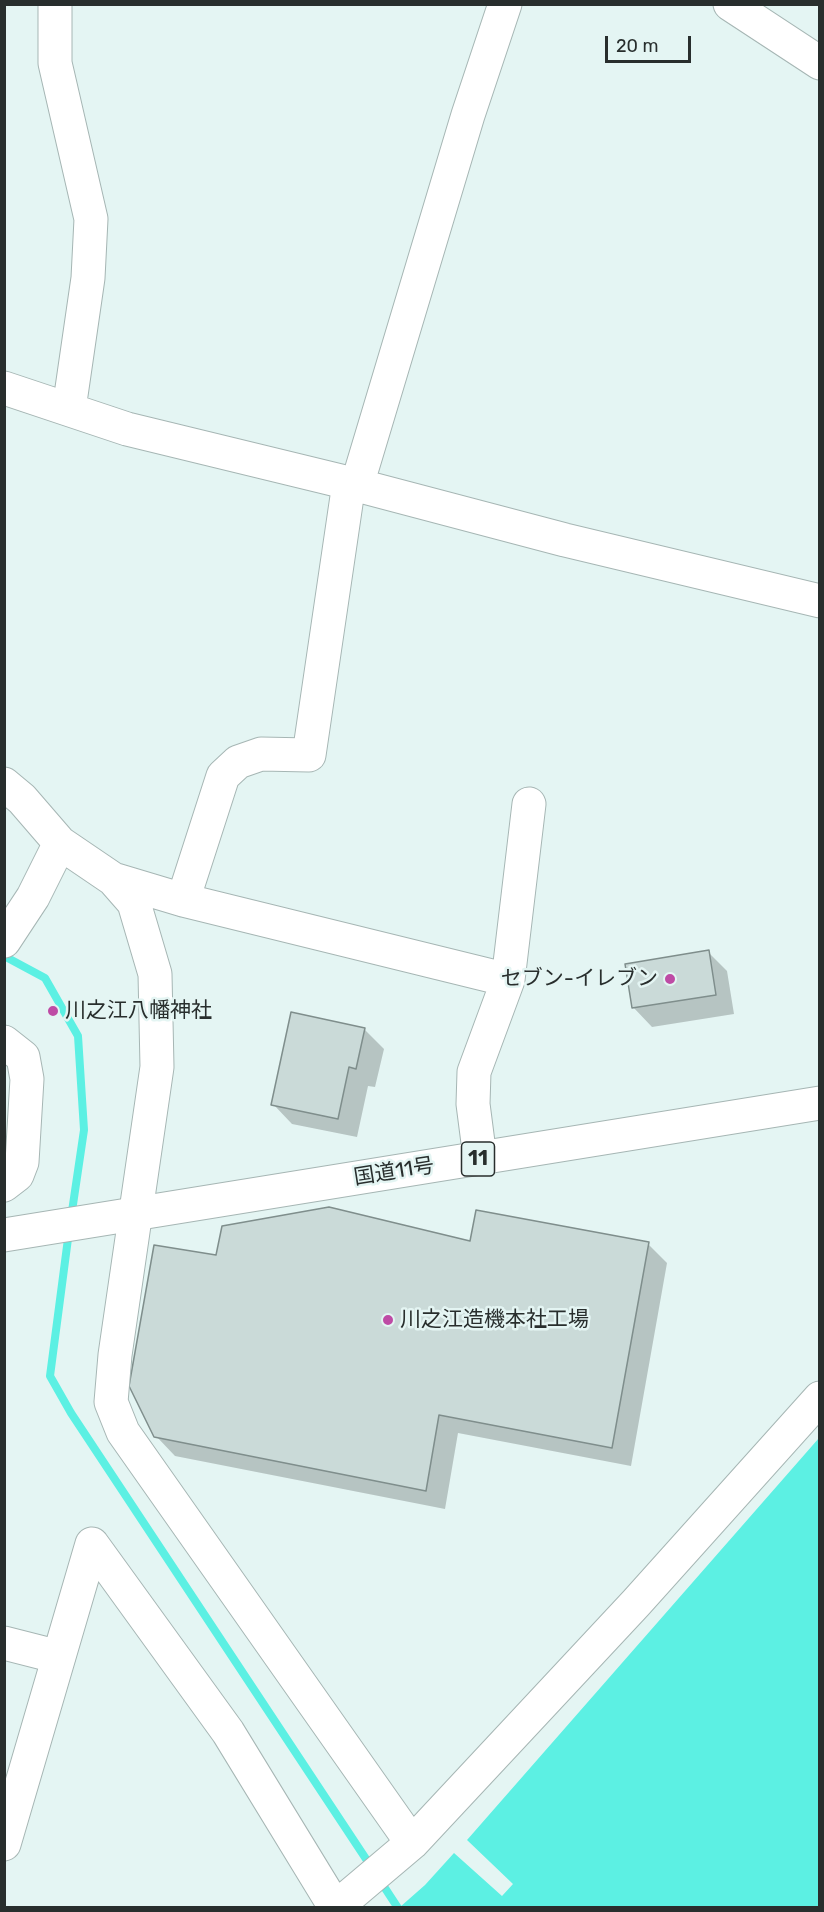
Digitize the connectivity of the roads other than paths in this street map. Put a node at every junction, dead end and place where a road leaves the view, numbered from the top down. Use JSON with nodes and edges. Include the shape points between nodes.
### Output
{"nodes":[{"id":1,"x":55,"y":4,"type":"edge"},
{"id":2,"x":506,"y":4,"type":"edge"},
{"id":3,"x":730,"y":4,"type":"edge"},
{"id":4,"x":819,"y":63,"type":"edge"},
{"id":5,"x":4,"y":388,"type":"edge"},
{"id":6,"x":69,"y":409,"type":"junction"},
{"id":7,"x":353,"y":484,"type":"junction"},
{"id":8,"x":819,"y":601,"type":"edge"},
{"id":9,"x":4,"y":784,"type":"edge"},
{"id":10,"x":529,"y":804,"type":"dead end"},
{"id":11,"x":60,"y":843,"type":"junction"},
{"id":12,"x":113,"y":879,"type":"junction"},
{"id":13,"x":183,"y":900,"type":"junction"},
{"id":14,"x":4,"y":941,"type":"edge"},
{"id":15,"x":508,"y":980,"type":"junction"},
{"id":16,"x":4,"y":1042,"type":"edge"},
{"id":17,"x":819,"y":1104,"type":"edge"},
{"id":18,"x":480,"y":1158,"type":"junction"},
{"id":19,"x":4,"y":1185,"type":"edge"},
{"id":20,"x":136,"y":1213,"type":"junction"},
{"id":21,"x":7,"y":1235,"type":"edge"},
{"id":22,"x":819,"y":1398,"type":"edge"},
{"id":23,"x":4,"y":1643,"type":"edge"},
{"id":24,"x":59,"y":1657,"type":"junction"},
{"id":25,"x":17,"y":1758,"type":"edge"},
{"id":26,"x":412,"y":1843,"type":"junction"},
{"id":27,"x":4,"y":1844,"type":"edge"},
{"id":28,"x":335,"y":1907,"type":"edge"}],
"edges":[{"from":1,"to":6,"type":"main road","via":[[55,63],[92,219]]},
{"from":2,"to":7,"type":"main road"},
{"from":3,"to":4,"type":"main road"},
{"from":5,"to":6,"type":"main road"},
{"from":6,"to":7,"type":"main road","via":[[127,429]]},
{"from":7,"to":8,"type":"main road"},
{"from":7,"to":13,"type":"main road","via":[[309,755],[261,754],[238,762],[224,776]]},
{"from":9,"to":11,"type":"main road"},
{"from":10,"to":15,"type":"main road"},
{"from":11,"to":12,"type":"main road"},
{"from":11,"to":14,"type":"main road","via":[[33,897]]},
{"from":12,"to":13,"type":"main road"},
{"from":12,"to":20,"type":"main road","via":[[134,903],[155,974],[157,1067]]},
{"from":13,"to":15,"type":"main road"},
{"from":15,"to":18,"type":"main road","via":[[474,1072],[473,1104]]},
{"from":16,"to":19,"type":"main road","via":[[23,1057],[27,1079],[22,1162],[17,1175]]},
{"from":17,"to":18,"type":"main road","name":"国道11号","number":"11"},
{"from":18,"to":20,"type":"main road","name":"国道11号","number":"11"},
{"from":20,"to":21,"type":"main road","name":"国道11号","number":"11"},
{"from":20,"to":26,"type":"main road","via":[[111,1402],[123,1432]]},
{"from":22,"to":26,"type":"main road","via":[[636,1604]]},
{"from":23,"to":24,"type":"main road"},
{"from":24,"to":25,"type":"main road"},
{"from":24,"to":28,"type":"main road","via":[[92,1544],[228,1732]]},
{"from":25,"to":27,"type":"main road"},
{"from":26,"to":28,"type":"main road"}]}
